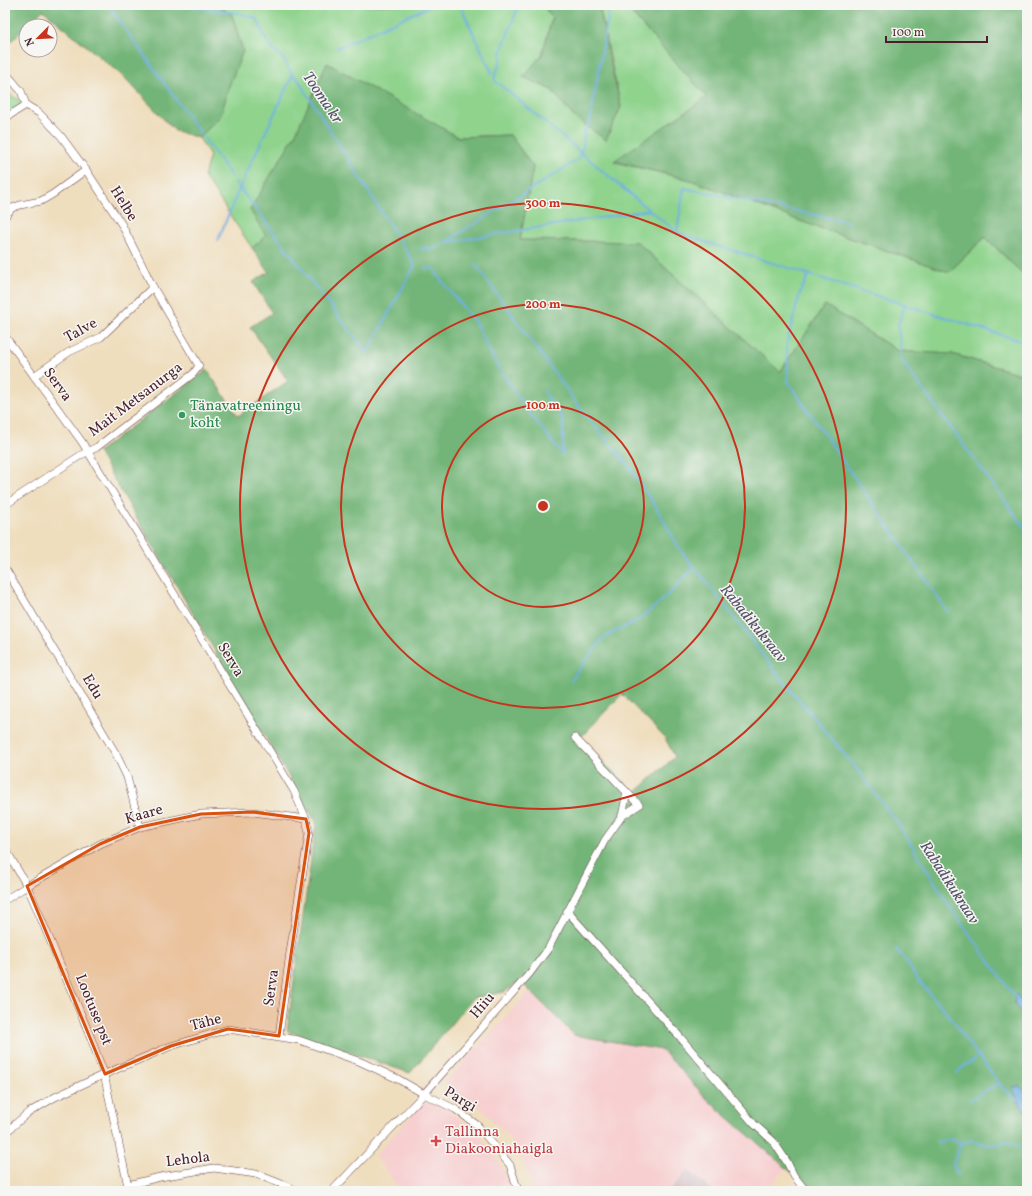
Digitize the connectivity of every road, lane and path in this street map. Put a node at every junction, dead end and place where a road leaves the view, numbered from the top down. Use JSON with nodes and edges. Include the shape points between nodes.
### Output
{"nodes":[{"id":1,"x":5,"y":72,"type":"edge"},
{"id":2,"x":26,"y":105,"type":"junction"},
{"id":3,"x":5,"y":118,"type":"edge"},
{"id":4,"x":86,"y":170,"type":"junction"},
{"id":5,"x":5,"y":216,"type":"edge"},
{"id":6,"x":153,"y":288,"type":"junction"},
{"id":7,"x":5,"y":336,"type":"edge"},
{"id":8,"x":199,"y":366,"type":"joint"},
{"id":9,"x":34,"y":376,"type":"junction"},
{"id":10,"x":88,"y":451,"type":"junction"},
{"id":11,"x":5,"y":505,"type":"edge"},
{"id":12,"x":5,"y":568,"type":"edge"},
{"id":13,"x":575,"y":738,"type":"dead end"},
{"id":14,"x":626,"y":792,"type":"junction"},
{"id":15,"x":622,"y":816,"type":"junction"},
{"id":16,"x":306,"y":819,"type":"junction"},
{"id":17,"x":140,"y":827,"type":"junction"},
{"id":18,"x":5,"y":848,"type":"edge"},
{"id":19,"x":27,"y":886,"type":"junction"},
{"id":20,"x":5,"y":900,"type":"edge"},
{"id":21,"x":567,"y":911,"type":"junction"},
{"id":22,"x":279,"y":1036,"type":"junction"},
{"id":23,"x":104,"y":1074,"type":"junction"},
{"id":24,"x":424,"y":1094,"type":"junction"},
{"id":25,"x":5,"y":1133,"type":"edge"},
{"id":26,"x":128,"y":1188,"type":"edge"},
{"id":27,"x":297,"y":1191,"type":"edge"},
{"id":28,"x":332,"y":1191,"type":"edge"},
{"id":29,"x":518,"y":1191,"type":"edge"},
{"id":30,"x":806,"y":1191,"type":"edge"}],
"edges":[{"from":1,"to":2,"type":"street","name":"Helbe","via":[[21,91]]},
{"from":2,"to":3,"type":"street"},
{"from":2,"to":4,"type":"street","name":"Helbe","via":[[61,136]]},
{"from":4,"to":5,"type":"street","via":[[53,194],[41,200],[20,204]]},
{"from":4,"to":6,"type":"street","name":"Helbe","via":[[122,225]]},
{"from":6,"to":8,"type":"street","name":"Helbe"},
{"from":6,"to":9,"type":"street","name":"Talve","via":[[101,337],[69,352]]},
{"from":7,"to":9,"type":"street","name":"Serva"},
{"from":8,"to":10,"type":"street","name":"Mait Metsanurga","via":[[193,374],[97,447]]},
{"from":9,"to":10,"type":"street","name":"Serva"},
{"from":10,"to":11,"type":"street","name":"Mait Metsanurga"},
{"from":10,"to":16,"type":"street","name":"Serva","via":[[294,791]]},
{"from":12,"to":17,"type":"street","name":"Edu","via":[[116,754],[127,777]]},
{"from":13,"to":14,"type":"street","name":"Hiiu"},
{"from":14,"to":15,"type":"street","name":"Hiiu"},
{"from":14,"to":15,"type":"street","name":"Hiiu","via":[[639,805]]},
{"from":15,"to":21,"type":"street","name":"Hiiu","via":[[605,840]]},
{"from":16,"to":17,"type":"street","name":"Kaare","via":[[253,812],[202,814]]},
{"from":16,"to":22,"type":"street","name":"Serva","via":[[309,833]]},
{"from":17,"to":19,"type":"street","name":"Kaare","via":[[100,844]]},
{"from":18,"to":19,"type":"street","name":"Lootuse pst"},
{"from":19,"to":20,"type":"street","name":"Kaare"},
{"from":19,"to":23,"type":"street","name":"Lootuse pst"},
{"from":21,"to":24,"type":"street","name":"Hiiu","via":[[548,949]]},
{"from":21,"to":30,"type":"street","via":[[680,1036],[754,1124],[773,1141]]},
{"from":22,"to":23,"type":"street","name":"Tähe","via":[[228,1029],[171,1046]]},
{"from":22,"to":24,"type":"street","name":"Tähe","via":[[299,1040],[362,1062]]},
{"from":23,"to":25,"type":"street","name":"Tähe","via":[[28,1113]]},
{"from":23,"to":26,"type":"street","name":"Lootuse pst"},
{"from":24,"to":28,"type":"street","name":"Hiiu"},
{"from":24,"to":29,"type":"street","name":"Pargi","via":[[455,1109],[477,1125],[510,1165]]},
{"from":26,"to":27,"type":"street","name":"Lehola","via":[[160,1176],[214,1168],[256,1174]]}]}
